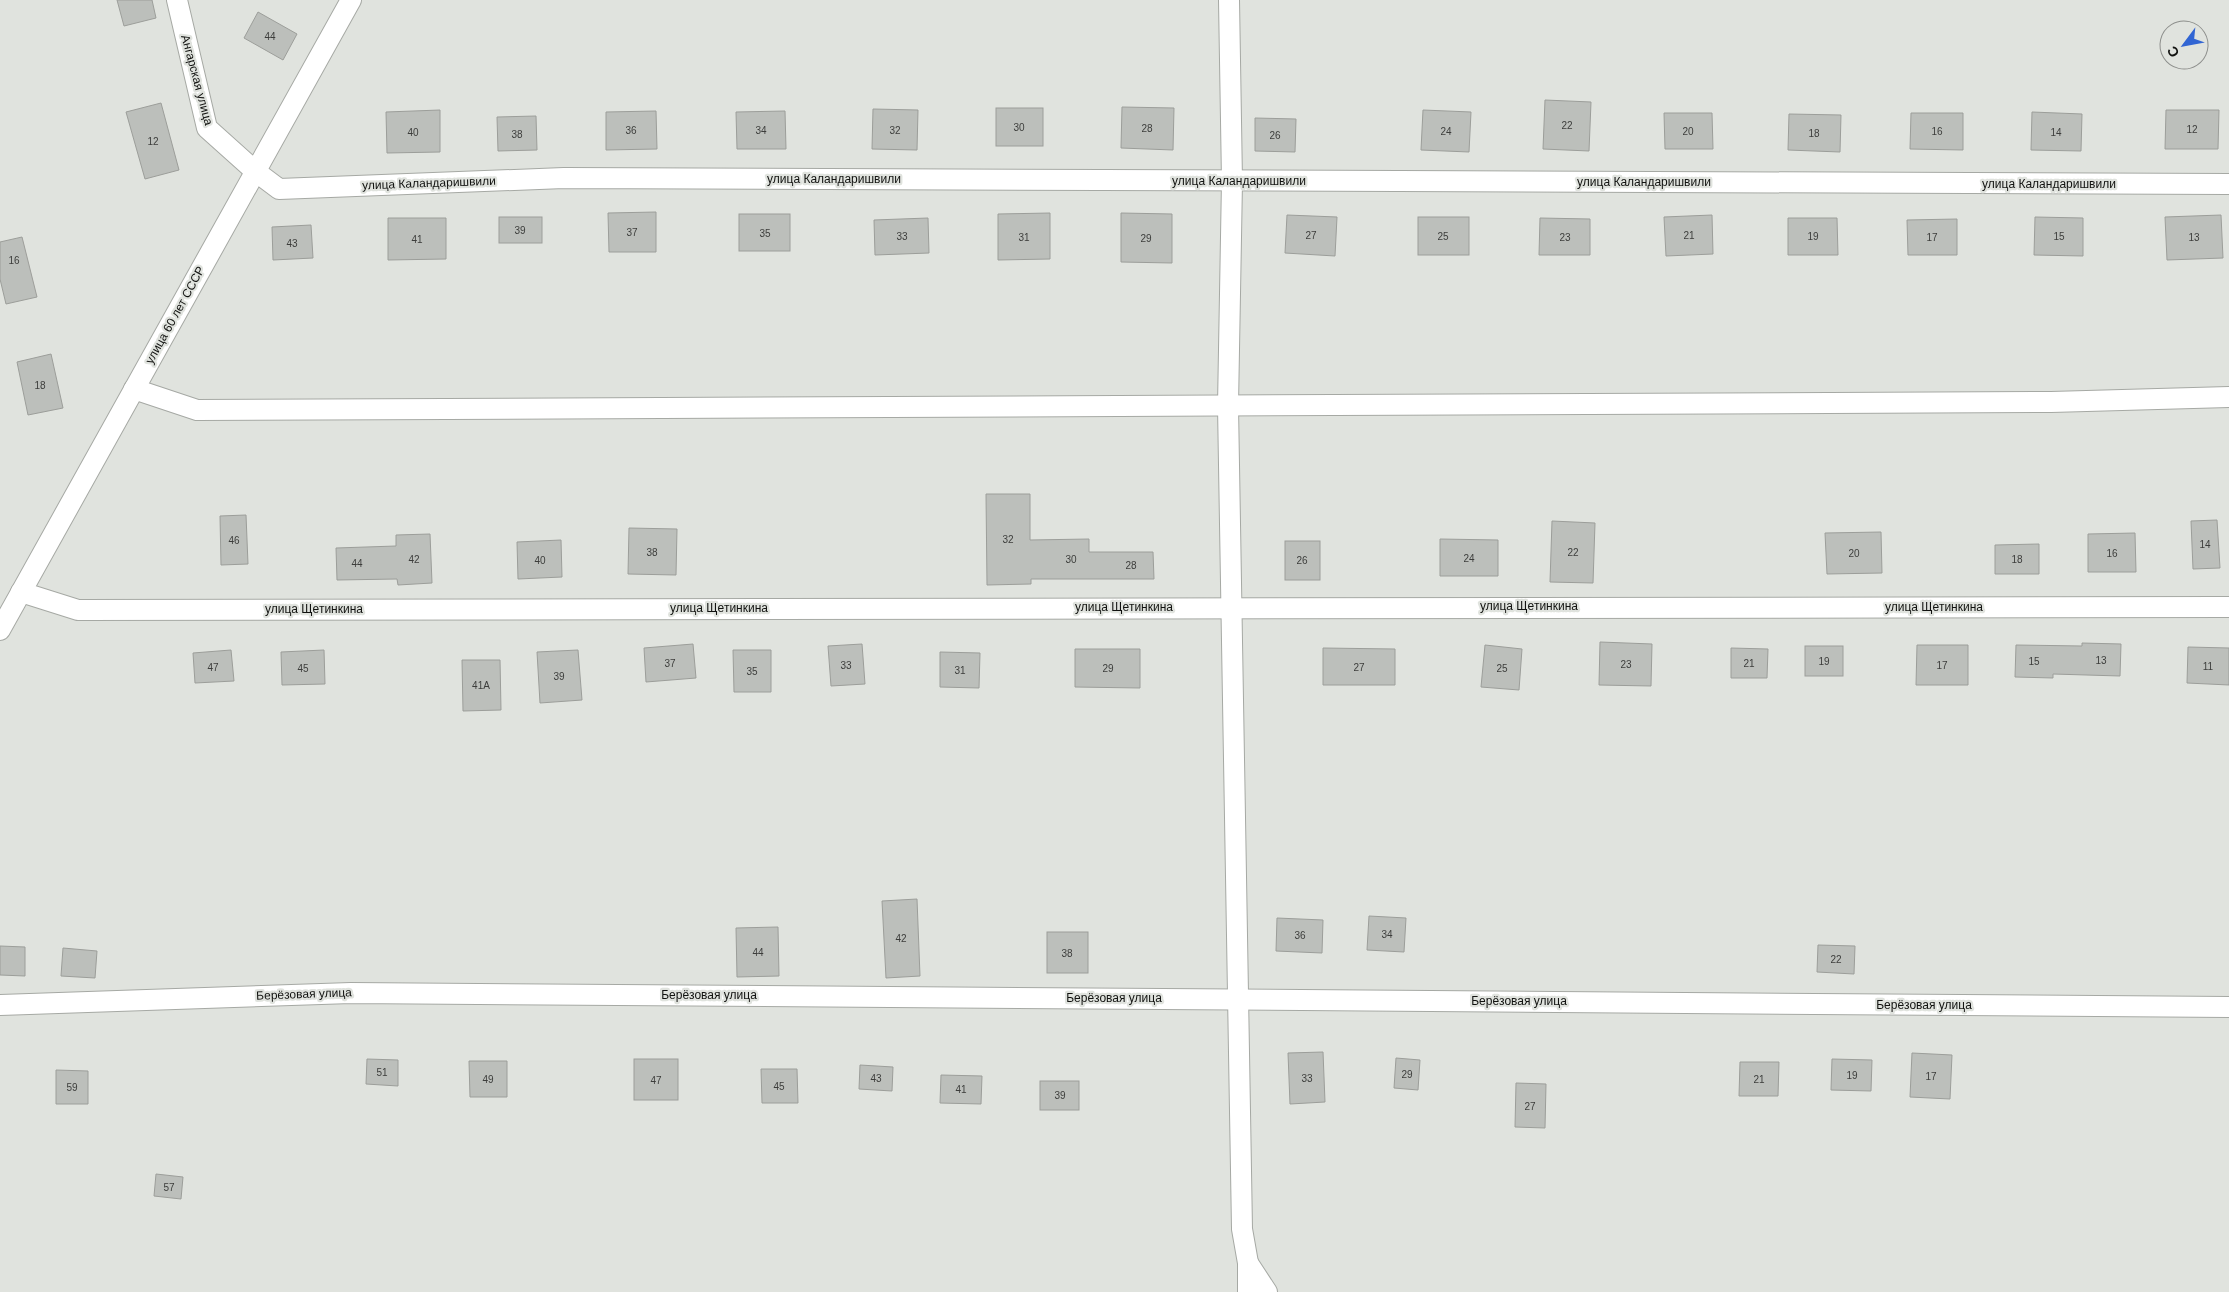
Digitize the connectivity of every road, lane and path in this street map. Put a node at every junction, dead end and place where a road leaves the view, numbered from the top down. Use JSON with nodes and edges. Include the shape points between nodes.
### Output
{"nodes":[{"id":1,"x":176,"y":0,"type":"edge"},
{"id":2,"x":351,"y":0,"type":"edge"},
{"id":3,"x":1229,"y":0,"type":"edge"},
{"id":4,"x":255,"y":171,"type":"junction"},
{"id":5,"x":1232,"y":181,"type":"junction"},
{"id":6,"x":2229,"y":184,"type":"edge"},
{"id":7,"x":134,"y":389,"type":"junction"},
{"id":8,"x":2229,"y":397,"type":"edge"},
{"id":9,"x":1228,"y":406,"type":"junction"},
{"id":10,"x":21,"y":592,"type":"junction"},
{"id":11,"x":1232,"y":607,"type":"junction"},
{"id":12,"x":2229,"y":607,"type":"edge"},
{"id":13,"x":0,"y":630,"type":"edge"},
{"id":14,"x":1238,"y":999,"type":"junction"},
{"id":15,"x":0,"y":1005,"type":"edge"},
{"id":16,"x":2229,"y":1007,"type":"edge"},
{"id":17,"x":1248,"y":1263,"type":"junction"},
{"id":18,"x":1248,"y":1292,"type":"edge"},
{"id":19,"x":1267,"y":1292,"type":"edge"}],
"edges":[{"from":1,"to":4,"type":"street","name":"Ангарская улица","via":[[207,128]]},
{"from":2,"to":4,"type":"street","name":"улица 60 лет СССР"},
{"from":3,"to":5,"type":"street"},
{"from":4,"to":5,"type":"street","name":"улица Каландаришвили","via":[[279,189],[564,178]]},
{"from":4,"to":7,"type":"street","name":"улица 60 лет СССР"},
{"from":5,"to":6,"type":"street","name":"улица Каландаришвили"},
{"from":5,"to":9,"type":"street"},
{"from":7,"to":9,"type":"street","via":[[197,410]]},
{"from":7,"to":10,"type":"street","name":"улица 60 лет СССР"},
{"from":8,"to":9,"type":"street","via":[[2041,402]]},
{"from":9,"to":11,"type":"street"},
{"from":10,"to":11,"type":"street","name":"улица Щетинкина","via":[[78,610]]},
{"from":10,"to":13,"type":"street","name":"улица 60 лет СССР"},
{"from":11,"to":12,"type":"street","name":"улица Щетинкина"},
{"from":11,"to":14,"type":"street"},
{"from":14,"to":15,"type":"street","name":"Берёзовая улица","via":[[352,992]]},
{"from":14,"to":16,"type":"street","name":"Берёзовая улица"},
{"from":14,"to":17,"type":"street","via":[[1242,1229]]},
{"from":17,"to":18,"type":"street"},
{"from":17,"to":19,"type":"street"}]}
